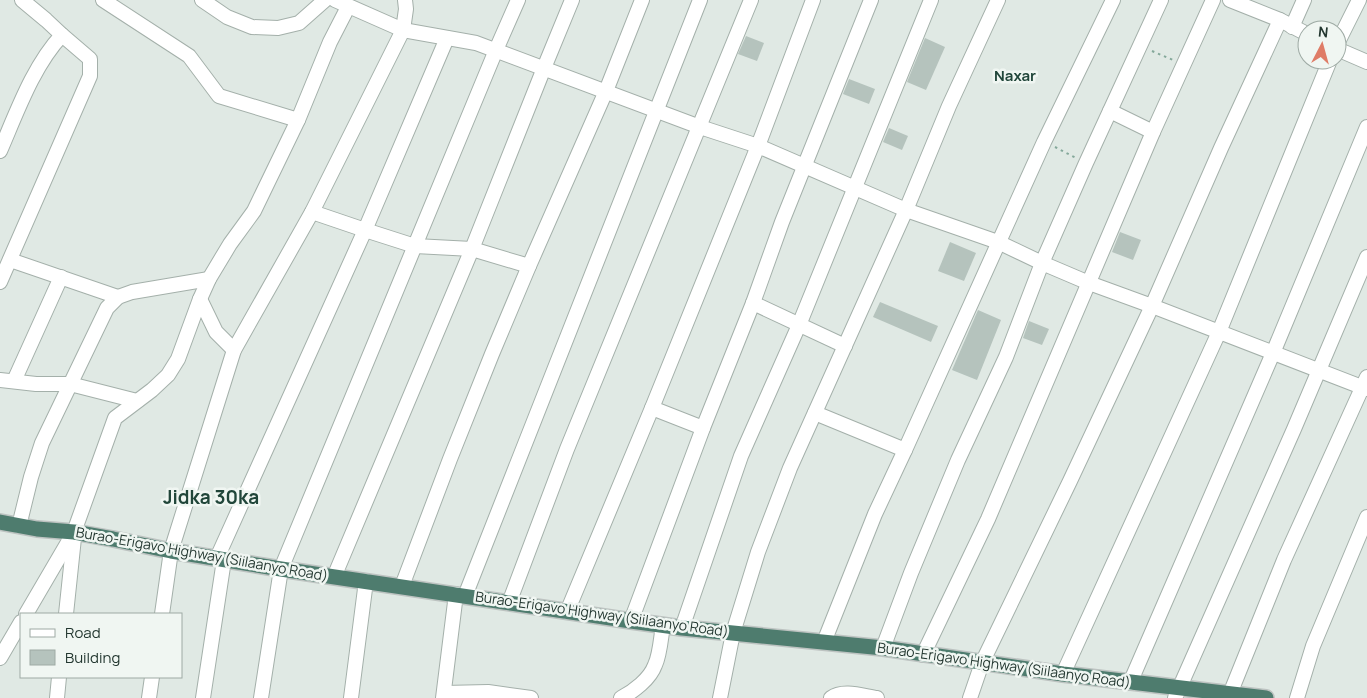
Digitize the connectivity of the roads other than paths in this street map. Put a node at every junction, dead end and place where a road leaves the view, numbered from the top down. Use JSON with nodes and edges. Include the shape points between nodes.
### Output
{"nodes":[{"id":1,"x":22,"y":0,"type":"edge"},
{"id":2,"x":103,"y":0,"type":"edge"},
{"id":3,"x":202,"y":0,"type":"edge"},
{"id":4,"x":325,"y":0,"type":"edge"},
{"id":5,"x":335,"y":0,"type":"edge"},
{"id":6,"x":405,"y":0,"type":"edge"},
{"id":7,"x":518,"y":0,"type":"edge"},
{"id":8,"x":572,"y":0,"type":"edge"},
{"id":9,"x":642,"y":0,"type":"edge"},
{"id":10,"x":700,"y":0,"type":"edge"},
{"id":11,"x":751,"y":0,"type":"edge"},
{"id":12,"x":813,"y":0,"type":"edge"},
{"id":13,"x":871,"y":0,"type":"edge"},
{"id":14,"x":930,"y":0,"type":"edge"},
{"id":15,"x":998,"y":0,"type":"edge"},
{"id":16,"x":1113,"y":0,"type":"edge"},
{"id":17,"x":1161,"y":0,"type":"edge"},
{"id":18,"x":1212,"y":0,"type":"edge"},
{"id":19,"x":1230,"y":0,"type":"edge"},
{"id":20,"x":1304,"y":0,"type":"edge"},
{"id":21,"x":1359,"y":0,"type":"edge"},
{"id":22,"x":348,"y":6,"type":"junction"},
{"id":23,"x":1286,"y":23,"type":"junction"},
{"id":24,"x":1347,"y":24,"type":"edge"},
{"id":25,"x":1297,"y":29,"type":"edge"},
{"id":26,"x":403,"y":30,"type":"junction"},
{"id":27,"x":62,"y":35,"type":"junction"},
{"id":28,"x":447,"y":38,"type":"junction"},
{"id":29,"x":496,"y":50,"type":"junction"},
{"id":30,"x":1347,"y":53,"type":"edge"},
{"id":31,"x":1367,"y":62,"type":"edge"},
{"id":32,"x":544,"y":68,"type":"junction"},
{"id":33,"x":1326,"y":70,"type":"edge"},
{"id":34,"x":606,"y":91,"type":"junction"},
{"id":35,"x":657,"y":110,"type":"junction"},
{"id":36,"x":1110,"y":111,"type":"junction"},
{"id":37,"x":298,"y":120,"type":"junction"},
{"id":38,"x":700,"y":127,"type":"junction"},
{"id":39,"x":1367,"y":127,"type":"edge"},
{"id":40,"x":1153,"y":132,"type":"junction"},
{"id":41,"x":758,"y":146,"type":"junction"},
{"id":42,"x":0,"y":151,"type":"edge"},
{"id":43,"x":805,"y":166,"type":"junction"},
{"id":44,"x":854,"y":188,"type":"junction"},
{"id":45,"x":906,"y":210,"type":"junction"},
{"id":46,"x":312,"y":212,"type":"junction"},
{"id":47,"x":365,"y":230,"type":"junction"},
{"id":48,"x":998,"y":242,"type":"junction"},
{"id":49,"x":414,"y":246,"type":"junction"},
{"id":50,"x":472,"y":249,"type":"junction"},
{"id":51,"x":1367,"y":257,"type":"edge"},
{"id":52,"x":10,"y":260,"type":"junction"},
{"id":53,"x":1042,"y":263,"type":"junction"},
{"id":54,"x":529,"y":266,"type":"junction"},
{"id":55,"x":61,"y":277,"type":"junction"},
{"id":56,"x":209,"y":279,"type":"junction"},
{"id":57,"x":0,"y":282,"type":"edge"},
{"id":58,"x":1089,"y":283,"type":"junction"},
{"id":59,"x":118,"y":297,"type":"junction"},
{"id":60,"x":200,"y":300,"type":"junction"},
{"id":61,"x":753,"y":303,"type":"junction"},
{"id":62,"x":1152,"y":306,"type":"junction"},
{"id":63,"x":799,"y":325,"type":"junction"},
{"id":64,"x":1219,"y":332,"type":"junction"},
{"id":65,"x":845,"y":346,"type":"junction"},
{"id":66,"x":234,"y":350,"type":"junction"},
{"id":67,"x":1273,"y":353,"type":"junction"},
{"id":68,"x":1318,"y":371,"type":"junction"},
{"id":69,"x":0,"y":380,"type":"edge"},
{"id":70,"x":14,"y":382,"type":"junction"},
{"id":71,"x":70,"y":384,"type":"junction"},
{"id":72,"x":1366,"y":384,"type":"edge"},
{"id":73,"x":137,"y":401,"type":"junction"},
{"id":74,"x":652,"y":408,"type":"junction"},
{"id":75,"x":815,"y":413,"type":"junction"},
{"id":76,"x":703,"y":428,"type":"junction"},
{"id":77,"x":904,"y":450,"type":"junction"},
{"id":78,"x":1367,"y":517,"type":"edge"},
{"id":79,"x":0,"y":522,"type":"edge"},
{"id":80,"x":20,"y":526,"type":"junction"},
{"id":81,"x":74,"y":532,"type":"junction"},
{"id":82,"x":171,"y":551,"type":"junction"},
{"id":83,"x":221,"y":559,"type":"junction"},
{"id":84,"x":281,"y":569,"type":"junction"},
{"id":85,"x":334,"y":576,"type":"junction"},
{"id":86,"x":366,"y":581,"type":"junction"},
{"id":87,"x":402,"y":586,"type":"junction"},
{"id":88,"x":461,"y":595,"type":"junction"},
{"id":89,"x":509,"y":603,"type":"junction"},
{"id":90,"x":567,"y":612,"type":"junction"},
{"id":91,"x":27,"y":613,"type":"edge"},
{"id":92,"x":66,"y":613,"type":"edge"},
{"id":93,"x":162,"y":613,"type":"edge"},
{"id":94,"x":631,"y":621,"type":"junction"},
{"id":95,"x":20,"y":624,"type":"edge"},
{"id":96,"x":663,"y":625,"type":"junction"},
{"id":97,"x":682,"y":628,"type":"junction"},
{"id":98,"x":733,"y":632,"type":"junction"},
{"id":99,"x":824,"y":642,"type":"junction"},
{"id":100,"x":883,"y":648,"type":"junction"},
{"id":101,"x":924,"y":655,"type":"junction"},
{"id":102,"x":0,"y":658,"type":"edge"},
{"id":103,"x":982,"y":663,"type":"junction"},
{"id":104,"x":1063,"y":674,"type":"junction"},
{"id":105,"x":59,"y":678,"type":"edge"},
{"id":106,"x":152,"y":678,"type":"edge"},
{"id":107,"x":1130,"y":682,"type":"junction"},
{"id":108,"x":1177,"y":693,"type":"edge"},
{"id":109,"x":1230,"y":694,"type":"junction"},
{"id":110,"x":444,"y":695,"type":"edge"},
{"id":111,"x":57,"y":698,"type":"edge"},
{"id":112,"x":149,"y":698,"type":"edge"},
{"id":113,"x":203,"y":698,"type":"edge"},
{"id":114,"x":261,"y":698,"type":"edge"},
{"id":115,"x":351,"y":698,"type":"edge"},
{"id":116,"x":530,"y":698,"type":"edge"},
{"id":117,"x":621,"y":698,"type":"edge"},
{"id":118,"x":720,"y":698,"type":"edge"},
{"id":119,"x":831,"y":698,"type":"edge"},
{"id":120,"x":877,"y":698,"type":"edge"},
{"id":121,"x":970,"y":698,"type":"edge"},
{"id":122,"x":1266,"y":698,"type":"edge"},
{"id":123,"x":1297,"y":698,"type":"edge"}],
"edges":[{"from":1,"to":27,"type":"street"},
{"from":2,"to":37,"type":"street","via":[[189,56],[219,96]]},
{"from":3,"to":4,"type":"street","via":[[228,17],[252,27],[278,28],[299,24]]},
{"from":5,"to":22,"type":"street"},
{"from":6,"to":26,"type":"street"},
{"from":7,"to":29,"type":"street"},
{"from":8,"to":32,"type":"street"},
{"from":9,"to":34,"type":"street"},
{"from":10,"to":35,"type":"street"},
{"from":11,"to":38,"type":"street"},
{"from":12,"to":41,"type":"street"},
{"from":13,"to":43,"type":"street"},
{"from":14,"to":44,"type":"street"},
{"from":15,"to":45,"type":"street"},
{"from":16,"to":48,"type":"street"},
{"from":17,"to":36,"type":"street"},
{"from":18,"to":40,"type":"street"},
{"from":19,"to":23,"type":"street"},
{"from":20,"to":23,"type":"street"},
{"from":21,"to":24,"type":"street"},
{"from":22,"to":26,"type":"street"},
{"from":22,"to":37,"type":"street"},
{"from":23,"to":25,"type":"street"},
{"from":23,"to":62,"type":"street","via":[[1222,148]]},
{"from":26,"to":28,"type":"street"},
{"from":26,"to":46,"type":"street"},
{"from":27,"to":42,"type":"street","via":[[34,75]]},
{"from":27,"to":52,"type":"street","via":[[90,60],[90,76]]},
{"from":28,"to":29,"type":"street"},
{"from":28,"to":47,"type":"street"},
{"from":29,"to":32,"type":"street"},
{"from":29,"to":49,"type":"street"},
{"from":30,"to":31,"type":"street"},
{"from":32,"to":34,"type":"street"},
{"from":32,"to":50,"type":"street"},
{"from":33,"to":64,"type":"street"},
{"from":34,"to":35,"type":"street"},
{"from":34,"to":54,"type":"street"},
{"from":35,"to":38,"type":"street"},
{"from":35,"to":88,"type":"street"},
{"from":36,"to":40,"type":"street"},
{"from":36,"to":53,"type":"street"},
{"from":37,"to":56,"type":"street","via":[[254,211]]},
{"from":38,"to":41,"type":"street"},
{"from":38,"to":89,"type":"street","via":[[567,449]]},
{"from":39,"to":67,"type":"street"},
{"from":40,"to":58,"type":"street"},
{"from":41,"to":43,"type":"street"},
{"from":41,"to":74,"type":"street"},
{"from":43,"to":44,"type":"street"},
{"from":43,"to":61,"type":"street"},
{"from":44,"to":45,"type":"street"},
{"from":44,"to":63,"type":"street"},
{"from":45,"to":48,"type":"street"},
{"from":45,"to":65,"type":"street"},
{"from":46,"to":47,"type":"street"},
{"from":46,"to":66,"type":"street"},
{"from":47,"to":49,"type":"street"},
{"from":47,"to":83,"type":"street"},
{"from":48,"to":53,"type":"street"},
{"from":48,"to":77,"type":"street"},
{"from":49,"to":50,"type":"street"},
{"from":49,"to":84,"type":"street"},
{"from":50,"to":54,"type":"street"},
{"from":50,"to":85,"type":"street"},
{"from":51,"to":68,"type":"street"},
{"from":52,"to":55,"type":"street"},
{"from":52,"to":57,"type":"street"},
{"from":53,"to":58,"type":"street"},
{"from":53,"to":100,"type":"street","via":[[1006,357],[958,460]]},
{"from":54,"to":87,"type":"street"},
{"from":55,"to":59,"type":"street"},
{"from":55,"to":70,"type":"street"},
{"from":56,"to":59,"type":"street"},
{"from":56,"to":60,"type":"street"},
{"from":58,"to":62,"type":"street"},
{"from":58,"to":101,"type":"street","via":[[988,519]]},
{"from":59,"to":71,"type":"street","via":[[107,308]]},
{"from":60,"to":66,"type":"street","via":[[216,332]]},
{"from":60,"to":73,"type":"street","via":[[178,360],[168,375]]},
{"from":61,"to":63,"type":"street"},
{"from":61,"to":76,"type":"street"},
{"from":62,"to":64,"type":"street"},
{"from":62,"to":103,"type":"street"},
{"from":63,"to":65,"type":"street"},
{"from":63,"to":97,"type":"street","via":[[741,456]]},
{"from":64,"to":67,"type":"street"},
{"from":64,"to":104,"type":"street"},
{"from":65,"to":75,"type":"street"},
{"from":66,"to":82,"type":"street"},
{"from":67,"to":68,"type":"street"},
{"from":67,"to":107,"type":"street"},
{"from":68,"to":72,"type":"street"},
{"from":68,"to":108,"type":"street"},
{"from":69,"to":70,"type":"street"},
{"from":70,"to":71,"type":"street"},
{"from":71,"to":73,"type":"street"},
{"from":71,"to":80,"type":"street","via":[[42,444]]},
{"from":72,"to":109,"type":"street","via":[[1284,560]]},
{"from":73,"to":81,"type":"street","via":[[115,418]]},
{"from":74,"to":76,"type":"street"},
{"from":74,"to":90,"type":"street"},
{"from":75,"to":77,"type":"street"},
{"from":75,"to":98,"type":"street","via":[[758,552]]},
{"from":76,"to":94,"type":"street"},
{"from":77,"to":99,"type":"street"},
{"from":78,"to":123,"type":"street","via":[[1313,646]]},
{"from":79,"to":80,"type":"highway","name":"Burao-Erigavo Highway (Siilaanyo Road)"},
{"from":80,"to":81,"type":"highway","name":"Burao-Erigavo Highway (Siilaanyo Road)"},
{"from":81,"to":82,"type":"highway","name":"Burao-Erigavo Highway (Siilaanyo Road)"},
{"from":81,"to":91,"type":"street"},
{"from":81,"to":92,"type":"street"},
{"from":82,"to":83,"type":"highway","name":"Burao-Erigavo Highway (Siilaanyo Road)"},
{"from":82,"to":93,"type":"street"},
{"from":83,"to":84,"type":"highway","name":"Burao-Erigavo Highway (Siilaanyo Road)"},
{"from":83,"to":113,"type":"street"},
{"from":84,"to":85,"type":"highway","name":"Burao-Erigavo Highway (Siilaanyo Road)"},
{"from":84,"to":114,"type":"street"},
{"from":85,"to":86,"type":"highway","name":"Burao-Erigavo Highway (Siilaanyo Road)"},
{"from":86,"to":87,"type":"highway","name":"Burao-Erigavo Highway (Siilaanyo Road)"},
{"from":86,"to":115,"type":"street"},
{"from":87,"to":88,"type":"highway","name":"Burao-Erigavo Highway (Siilaanyo Road)"},
{"from":88,"to":89,"type":"highway","name":"Burao-Erigavo Highway (Siilaanyo Road)"},
{"from":88,"to":110,"type":"street"},
{"from":89,"to":90,"type":"highway","name":"Burao-Erigavo Highway (Siilaanyo Road)"},
{"from":90,"to":94,"type":"highway","name":"Burao-Erigavo Highway (Siilaanyo Road)"},
{"from":94,"to":96,"type":"highway","name":"Burao-Erigavo Highway (Siilaanyo Road)"},
{"from":95,"to":102,"type":"street"},
{"from":96,"to":97,"type":"highway","name":"Burao-Erigavo Highway (Siilaanyo Road)"},
{"from":96,"to":117,"type":"street","via":[[656,664],[643,682]]},
{"from":97,"to":98,"type":"highway","name":"Burao-Erigavo Highway (Siilaanyo Road)"},
{"from":98,"to":99,"type":"highway","name":"Burao-Erigavo Highway (Siilaanyo Road)"},
{"from":98,"to":118,"type":"street"},
{"from":99,"to":100,"type":"highway","name":"Burao-Erigavo Highway (Siilaanyo Road)"},
{"from":100,"to":101,"type":"highway","name":"Burao-Erigavo Highway (Siilaanyo Road)"},
{"from":101,"to":103,"type":"highway","name":"Burao-Erigavo Highway (Siilaanyo Road)"},
{"from":103,"to":104,"type":"highway","name":"Burao-Erigavo Highway (Siilaanyo Road)"},
{"from":103,"to":121,"type":"street"},
{"from":104,"to":107,"type":"highway","name":"Burao-Erigavo Highway (Siilaanyo Road)"},
{"from":105,"to":111,"type":"street"},
{"from":106,"to":112,"type":"street"},
{"from":107,"to":108,"type":"highway","name":"Burao-Erigavo Highway (Siilaanyo Road)"},
{"from":108,"to":109,"type":"highway","name":"Burao-Erigavo Highway (Siilaanyo Road)"},
{"from":109,"to":122,"type":"highway","name":"Burao-Erigavo Highway (Siilaanyo Road)"},
{"from":110,"to":116,"type":"street","via":[[488,692]]},
{"from":119,"to":120,"type":"street","via":[[846,693]]}]}
